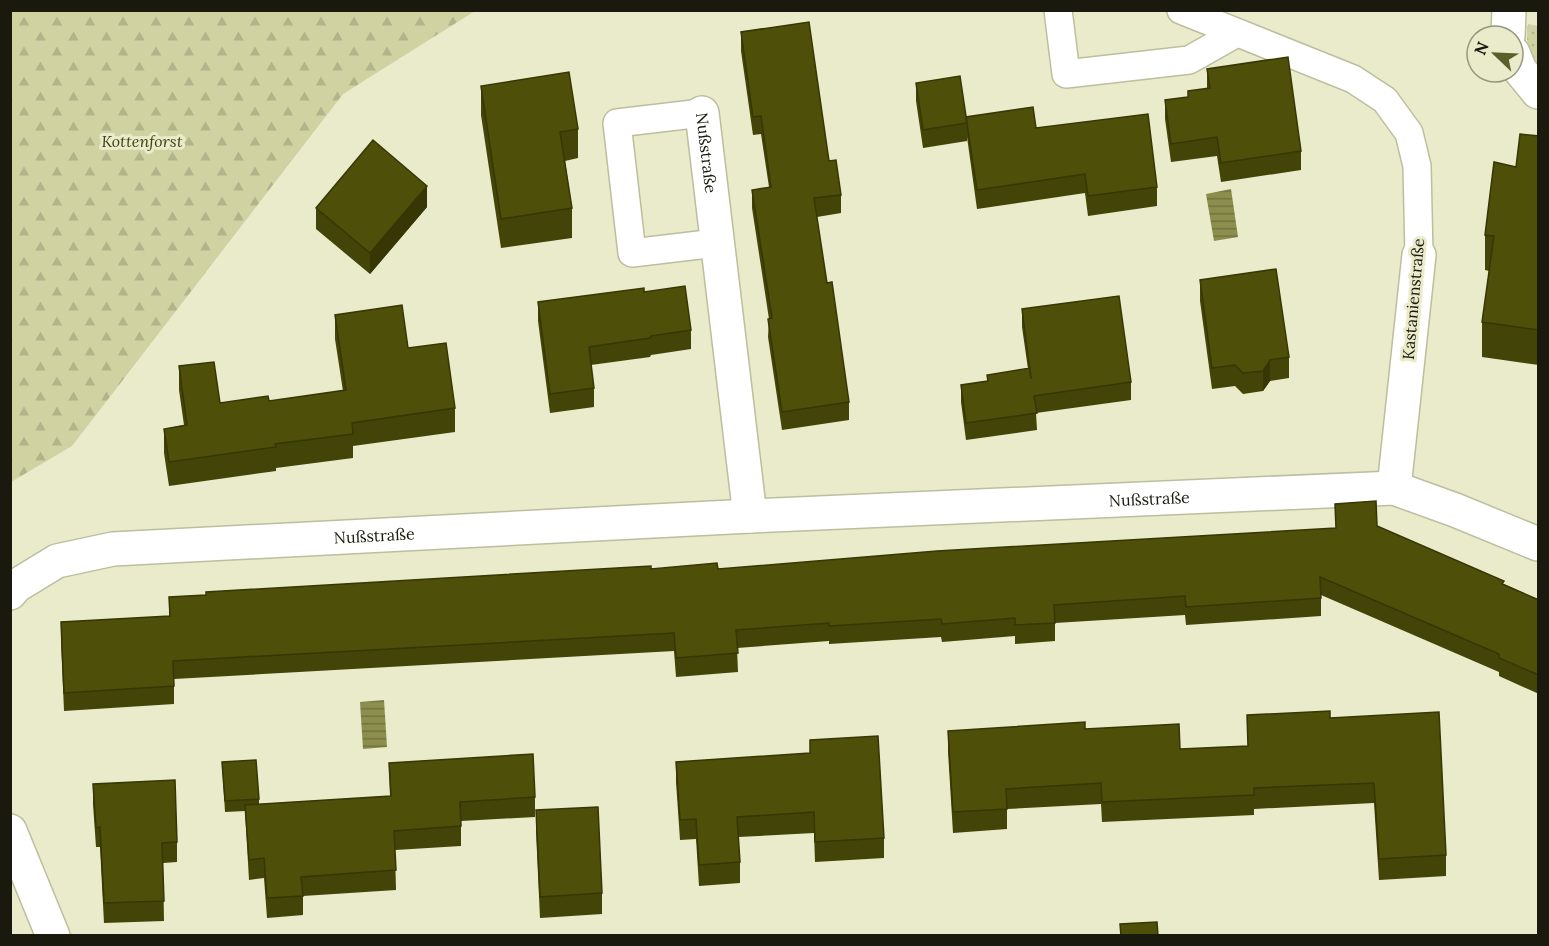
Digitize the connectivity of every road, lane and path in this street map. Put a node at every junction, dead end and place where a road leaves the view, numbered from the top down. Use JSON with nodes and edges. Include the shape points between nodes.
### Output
{"nodes":[{"id":1,"x":1058,"y":10,"type":"edge"},
{"id":2,"x":1181,"y":10,"type":"edge"},
{"id":3,"x":1237,"y":33,"type":"junction"},
{"id":4,"x":1525,"y":76,"type":"edge"},
{"id":5,"x":1539,"y":92,"type":"edge"},
{"id":6,"x":702,"y":113,"type":"joint"},
{"id":7,"x":716,"y":243,"type":"junction"},
{"id":8,"x":1419,"y":255,"type":"joint"},
{"id":9,"x":1394,"y":488,"type":"junction"},
{"id":10,"x":750,"y":516,"type":"junction"},
{"id":11,"x":1539,"y":544,"type":"edge"},
{"id":12,"x":10,"y":593,"type":"edge"},
{"id":13,"x":10,"y":831,"type":"edge"},
{"id":14,"x":53,"y":936,"type":"edge"}],
"edges":[{"from":1,"to":3,"type":"lane","via":[[1066,74],[1189,60]]},
{"from":2,"to":3,"type":"lane","name":"Kastanienstraße"},
{"from":3,"to":8,"type":"lane","name":"Kastanienstraße","via":[[1353,79],[1385,100],[1409,133],[1417,166]]},
{"from":4,"to":5,"type":"street"},
{"from":6,"to":7,"type":"street","name":"Nußstraße"},
{"from":6,"to":7,"type":"lane","name":"Nußstraße","via":[[617,123],[632,253]]},
{"from":7,"to":10,"type":"street","name":"Nußstraße"},
{"from":8,"to":9,"type":"street","name":"Kastanienstraße"},
{"from":9,"to":10,"type":"street","name":"Nußstraße"},
{"from":9,"to":11,"type":"street","name":"Nußstraße"},
{"from":10,"to":12,"type":"street","name":"Nußstraße","via":[[113,549],[57,561]]},
{"from":13,"to":14,"type":"street"}]}
